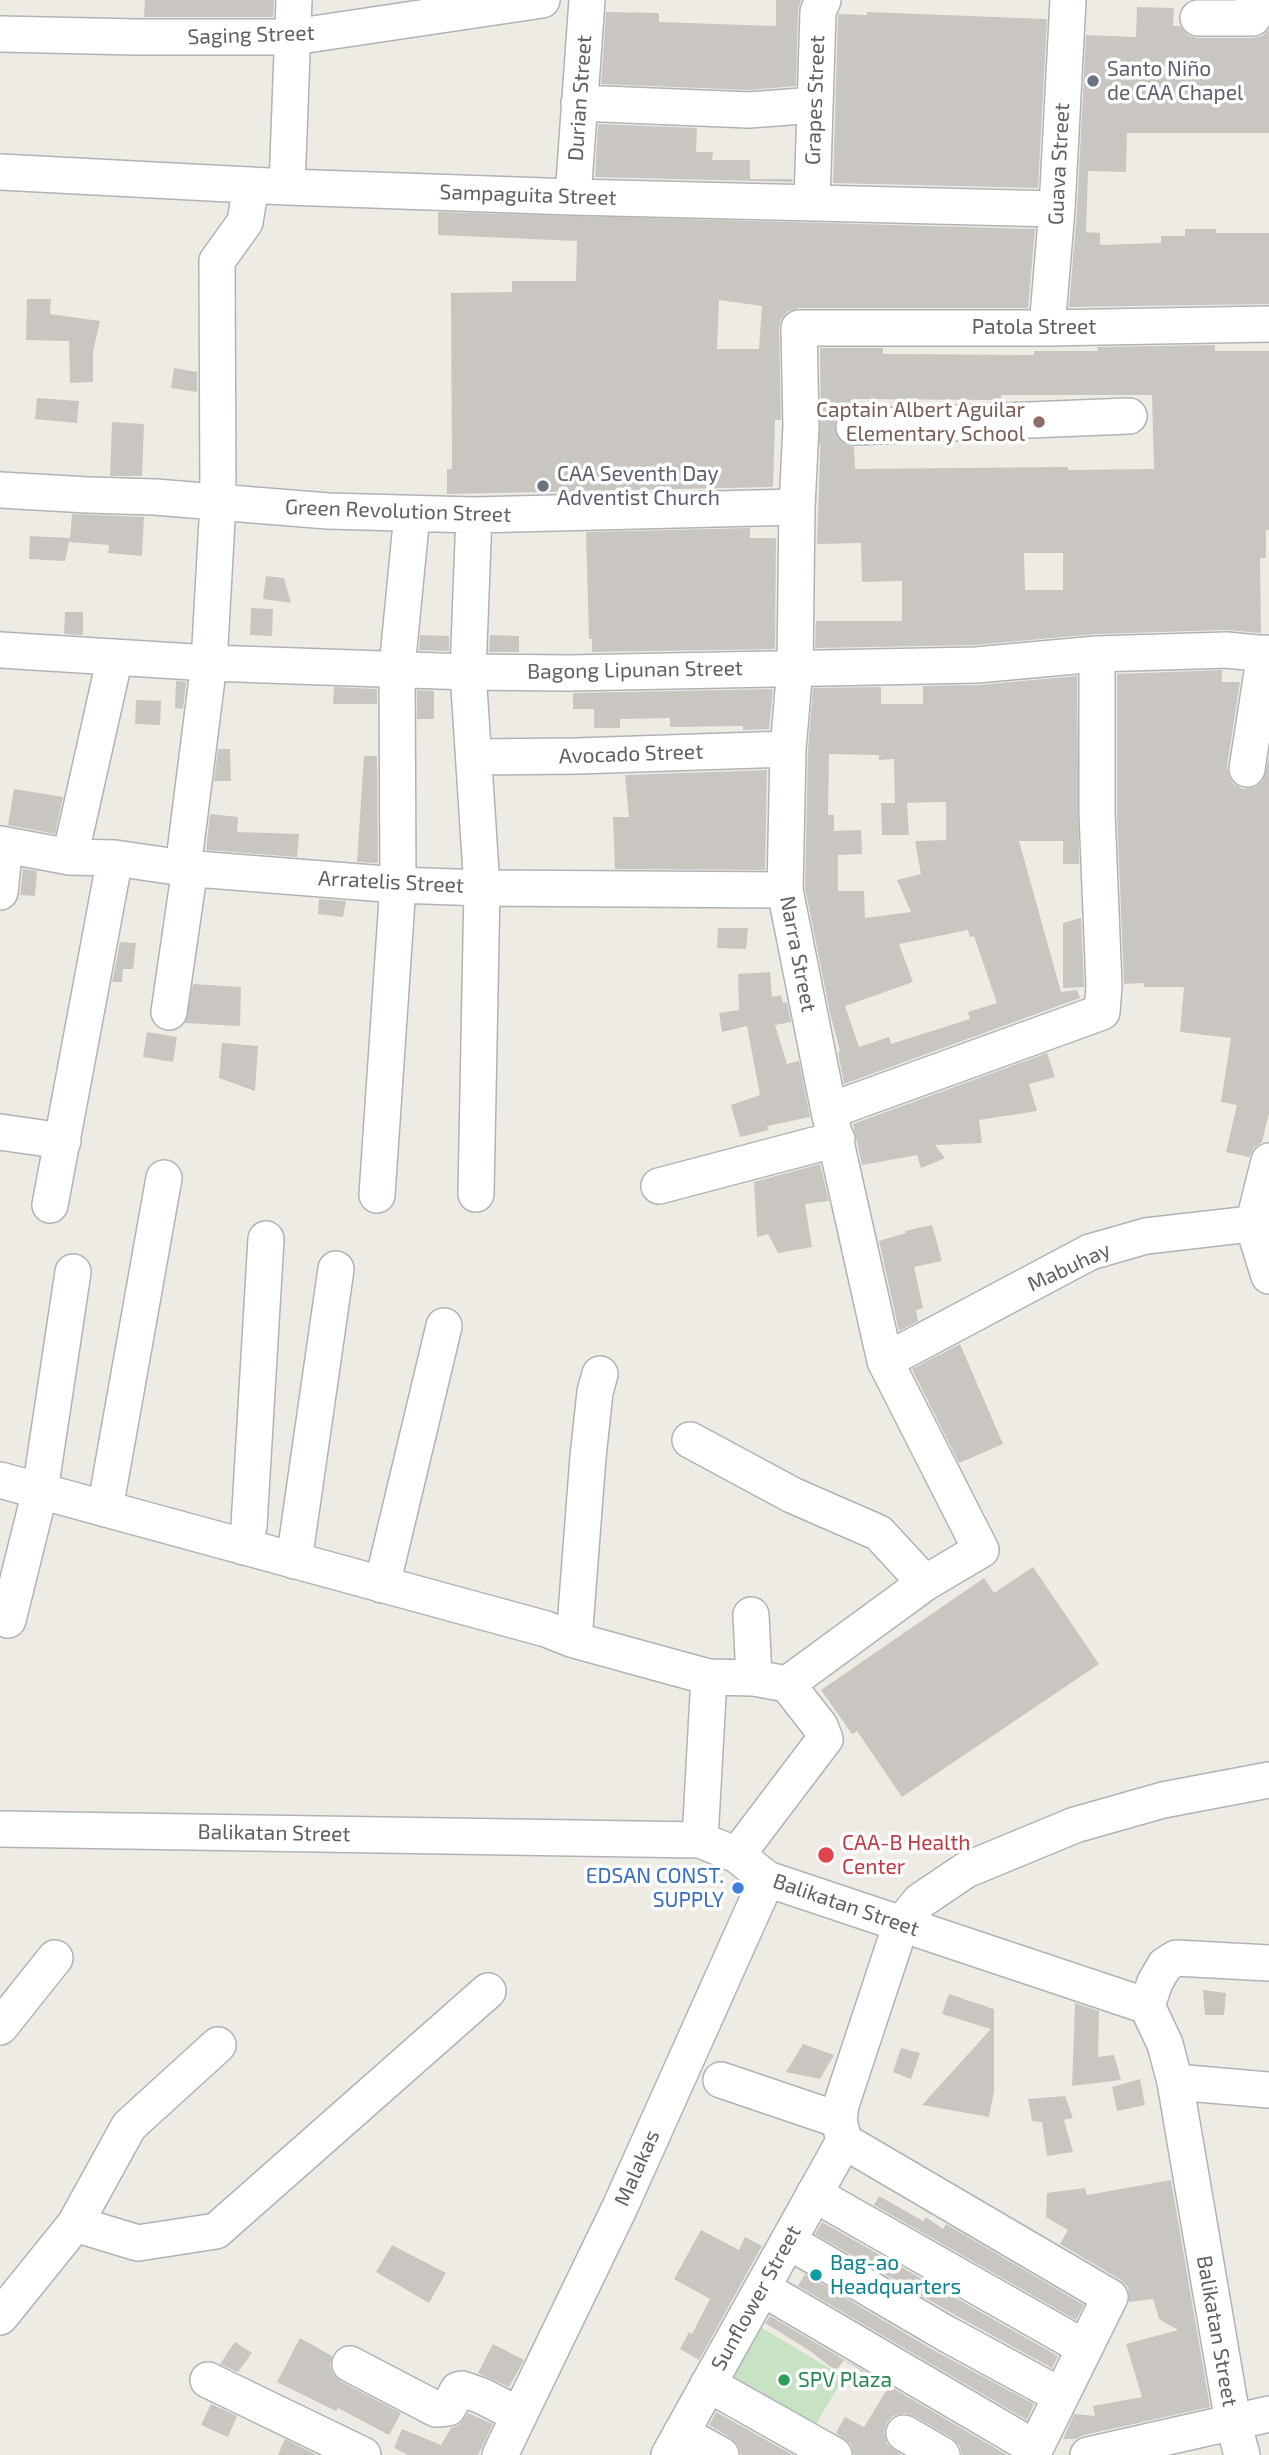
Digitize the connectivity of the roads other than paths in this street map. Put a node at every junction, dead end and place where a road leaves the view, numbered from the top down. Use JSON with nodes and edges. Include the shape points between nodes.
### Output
{"nodes":[{"id":1,"x":294,"y":0,"type":"edge"},
{"id":2,"x":542,"y":0,"type":"edge"},
{"id":3,"x":587,"y":0,"type":"edge"},
{"id":4,"x":823,"y":0,"type":"edge"},
{"id":5,"x":1068,"y":0,"type":"edge"},
{"id":6,"x":1253,"y":0,"type":"edge"},
{"id":7,"x":1198,"y":18,"type":"dead end"},
{"id":8,"x":0,"y":34,"type":"edge"},
{"id":9,"x":293,"y":37,"type":"junction"},
{"id":10,"x":579,"y":103,"type":"junction"},
{"id":11,"x":815,"y":106,"type":"junction"},
{"id":12,"x":0,"y":172,"type":"edge"},
{"id":13,"x":251,"y":185,"type":"junction"},
{"id":14,"x":287,"y":187,"type":"junction"},
{"id":15,"x":573,"y":197,"type":"junction"},
{"id":16,"x":812,"y":201,"type":"junction"},
{"id":17,"x":1057,"y":209,"type":"junction"},
{"id":18,"x":1269,"y":324,"type":"edge"},
{"id":19,"x":799,"y":328,"type":"joint"},
{"id":20,"x":1047,"y":328,"type":"junction"},
{"id":21,"x":1129,"y":416,"type":"dead end"},
{"id":22,"x":854,"y":427,"type":"tunnel mouth"},
{"id":23,"x":0,"y":489,"type":"edge"},
{"id":24,"x":218,"y":503,"type":"junction"},
{"id":25,"x":797,"y":507,"type":"junction"},
{"id":26,"x":412,"y":514,"type":"junction"},
{"id":27,"x":474,"y":515,"type":"junction"},
{"id":28,"x":0,"y":650,"type":"edge"},
{"id":29,"x":1267,"y":653,"type":"edge"},
{"id":30,"x":1097,"y":654,"type":"junction"},
{"id":31,"x":115,"y":657,"type":"junction"},
{"id":32,"x":209,"y":663,"type":"junction"},
{"id":33,"x":794,"y":667,"type":"junction"},
{"id":34,"x":397,"y":668,"type":"junction"},
{"id":35,"x":468,"y":672,"type":"junction"},
{"id":36,"x":788,"y":749,"type":"junction"},
{"id":37,"x":474,"y":757,"type":"junction"},
{"id":38,"x":1247,"y":769,"type":"dead end"},
{"id":39,"x":3,"y":844,"type":"edge"},
{"id":40,"x":70,"y":857,"type":"junction"},
{"id":41,"x":115,"y":859,"type":"junction"},
{"id":42,"x":186,"y":868,"type":"junction"},
{"id":43,"x":398,"y":884,"type":"junction"},
{"id":44,"x":482,"y":888,"type":"junction"},
{"id":45,"x":785,"y":890,"type":"junction"},
{"id":46,"x":0,"y":891,"type":"edge"},
{"id":47,"x":169,"y":1012,"type":"dead end"},
{"id":48,"x":833,"y":1125,"type":"junction"},
{"id":49,"x":0,"y":1132,"type":"edge"},
{"id":50,"x":63,"y":1142,"type":"junction"},
{"id":51,"x":1269,"y":1161,"type":"edge"},
{"id":52,"x":164,"y":1178,"type":"dead end"},
{"id":53,"x":659,"y":1186,"type":"dead end"},
{"id":54,"x":476,"y":1194,"type":"dead end"},
{"id":55,"x":377,"y":1195,"type":"dead end"},
{"id":56,"x":50,"y":1205,"type":"dead end"},
{"id":57,"x":1261,"y":1223,"type":"edge"},
{"id":58,"x":266,"y":1239,"type":"dead end"},
{"id":59,"x":336,"y":1269,"type":"dead end"},
{"id":60,"x":73,"y":1272,"type":"dead end"},
{"id":61,"x":1269,"y":1276,"type":"edge"},
{"id":62,"x":443,"y":1326,"type":"dead end"},
{"id":63,"x":885,"y":1361,"type":"junction"},
{"id":64,"x":600,"y":1374,"type":"dead end"},
{"id":65,"x":690,"y":1440,"type":"dead end"},
{"id":66,"x":0,"y":1480,"type":"edge"},
{"id":67,"x":40,"y":1491,"type":"junction"},
{"id":68,"x":105,"y":1509,"type":"junction"},
{"id":69,"x":244,"y":1547,"type":"junction"},
{"id":70,"x":294,"y":1561,"type":"junction"},
{"id":71,"x":925,"y":1583,"type":"junction"},
{"id":72,"x":382,"y":1585,"type":"junction"},
{"id":73,"x":751,"y":1615,"type":"dead end"},
{"id":74,"x":8,"y":1620,"type":"dead end"},
{"id":75,"x":574,"y":1640,"type":"junction"},
{"id":76,"x":709,"y":1676,"type":"junction"},
{"id":77,"x":771,"y":1681,"type":"junction"},
{"id":78,"x":1269,"y":1780,"type":"edge"},
{"id":79,"x":0,"y":1829,"type":"edge"},
{"id":80,"x":700,"y":1840,"type":"junction"},
{"id":81,"x":737,"y":1855,"type":"junction"},
{"id":82,"x":767,"y":1879,"type":"junction"},
{"id":83,"x":901,"y":1924,"type":"junction"},
{"id":84,"x":55,"y":1958,"type":"dead end"},
{"id":85,"x":1269,"y":1963,"type":"edge"},
{"id":86,"x":488,"y":1991,"type":"dead end"},
{"id":87,"x":1147,"y":2006,"type":"junction"},
{"id":88,"x":0,"y":2027,"type":"edge"},
{"id":89,"x":218,"y":2045,"type":"dead end"},
{"id":90,"x":721,"y":2080,"type":"dead end"},
{"id":91,"x":1175,"y":2082,"type":"junction"},
{"id":92,"x":1269,"y":2090,"type":"edge"},
{"id":93,"x":841,"y":2130,"type":"junction"},
{"id":94,"x":814,"y":2194,"type":"junction"},
{"id":95,"x":75,"y":2224,"type":"junction"},
{"id":96,"x":788,"y":2241,"type":"junction"},
{"id":97,"x":762,"y":2288,"type":"junction"},
{"id":98,"x":0,"y":2317,"type":"edge"},
{"id":99,"x":1085,"y":2348,"type":"junction"},
{"id":100,"x":350,"y":2364,"type":"dead end"},
{"id":101,"x":208,"y":2380,"type":"dead end"},
{"id":102,"x":708,"y":2384,"type":"junction"},
{"id":103,"x":1061,"y":2396,"type":"junction"},
{"id":104,"x":1269,"y":2414,"type":"edge"},
{"id":105,"x":519,"y":2415,"type":"junction"},
{"id":106,"x":904,"y":2433,"type":"dead end"},
{"id":107,"x":1237,"y":2439,"type":"edge"},
{"id":108,"x":675,"y":2444,"type":"edge"},
{"id":109,"x":1151,"y":2448,"type":"edge"},
{"id":110,"x":1034,"y":2452,"type":"edge"},
{"id":111,"x":363,"y":2455,"type":"edge"},
{"id":112,"x":500,"y":2455,"type":"edge"},
{"id":113,"x":721,"y":2455,"type":"edge"},
{"id":114,"x":834,"y":2455,"type":"edge"},
{"id":115,"x":942,"y":2455,"type":"edge"},
{"id":116,"x":1088,"y":2455,"type":"edge"}],
"edges":[{"from":1,"to":9,"type":"street"},
{"from":2,"to":9,"type":"street","name":"Saging Street"},
{"from":3,"to":10,"type":"street","name":"Durian Street"},
{"from":4,"to":11,"type":"street","name":"Grapes Street","via":[[818,12]]},
{"from":5,"to":17,"type":"street","name":"Guava Street"},
{"from":6,"to":7,"type":"street","via":[[1252,18]]},
{"from":8,"to":9,"type":"street","name":"Saging Street"},
{"from":9,"to":14,"type":"street"},
{"from":10,"to":11,"type":"street","via":[[749,110]]},
{"from":10,"to":15,"type":"street","name":"Durian Street"},
{"from":11,"to":16,"type":"street","name":"Grapes Street"},
{"from":12,"to":13,"type":"street","name":"Sampaguita Street"},
{"from":13,"to":14,"type":"street","name":"Sampaguita Street"},
{"from":13,"to":24,"type":"street","via":[[246,222],[217,261]]},
{"from":14,"to":15,"type":"street","name":"Sampaguita Street"},
{"from":15,"to":16,"type":"street","name":"Sampaguita Street"},
{"from":16,"to":17,"type":"street","name":"Sampaguita Street"},
{"from":17,"to":20,"type":"street","name":"Guava Street"},
{"from":18,"to":20,"type":"street","name":"Patola Street"},
{"from":19,"to":20,"type":"street","name":"Patola Street"},
{"from":19,"to":25,"type":"street","name":"Narra Street","via":[[807,427]]},
{"from":21,"to":22,"type":"street"},
{"from":23,"to":24,"type":"street","name":"Green Revolution Street"},
{"from":24,"to":26,"type":"street","name":"Green Revolution Street"},
{"from":24,"to":32,"type":"street"},
{"from":25,"to":27,"type":"street","name":"Green Revolution Street"},
{"from":25,"to":33,"type":"street","name":"Narra Street"},
{"from":26,"to":27,"type":"street","name":"Green Revolution Street"},
{"from":26,"to":34,"type":"street"},
{"from":27,"to":35,"type":"street"},
{"from":28,"to":31,"type":"street","name":"Bagong Lipunan Street"},
{"from":29,"to":30,"type":"street","name":"Bagong Lipunan Street"},
{"from":29,"to":38,"type":"street"},
{"from":30,"to":33,"type":"street","name":"Bagong Lipunan Street","via":[[976,665]]},
{"from":30,"to":48,"type":"street","via":[[1102,1012]]},
{"from":31,"to":32,"type":"street","name":"Bagong Lipunan Street"},
{"from":31,"to":40,"type":"street"},
{"from":32,"to":34,"type":"street","name":"Bagong Lipunan Street"},
{"from":32,"to":42,"type":"street"},
{"from":33,"to":35,"type":"street","name":"Bagong Lipunan Street"},
{"from":33,"to":36,"type":"street","name":"Narra Street"},
{"from":34,"to":35,"type":"street","name":"Bagong Lipunan Street"},
{"from":34,"to":43,"type":"street"},
{"from":35,"to":37,"type":"street"},
{"from":36,"to":37,"type":"street","name":"Avocado Street"},
{"from":36,"to":45,"type":"street","name":"Narra Street"},
{"from":37,"to":44,"type":"street"},
{"from":39,"to":40,"type":"street","name":"Arratelis Street"},
{"from":39,"to":46,"type":"street"},
{"from":40,"to":41,"type":"street","name":"Arratelis Street"},
{"from":41,"to":42,"type":"street","name":"Arratelis Street"},
{"from":41,"to":50,"type":"street"},
{"from":42,"to":43,"type":"street","name":"Arratelis Street"},
{"from":42,"to":47,"type":"street"},
{"from":43,"to":44,"type":"street","name":"Arratelis Street"},
{"from":43,"to":55,"type":"street"},
{"from":44,"to":45,"type":"street","name":"Arratelis Street"},
{"from":44,"to":54,"type":"street"},
{"from":45,"to":48,"type":"street","name":"Narra Street"},
{"from":48,"to":53,"type":"street"},
{"from":48,"to":63,"type":"street","name":"Narra Street"},
{"from":49,"to":50,"type":"street"},
{"from":50,"to":56,"type":"street"},
{"from":51,"to":57,"type":"street"},
{"from":52,"to":68,"type":"street"},
{"from":57,"to":61,"type":"street"},
{"from":57,"to":63,"type":"street","name":"Mabuhay","via":[[1146,1236],[1090,1252]]},
{"from":58,"to":69,"type":"street"},
{"from":59,"to":70,"type":"street"},
{"from":60,"to":67,"type":"street"},
{"from":62,"to":72,"type":"street"},
{"from":63,"to":71,"type":"street","name":"Narra Street","via":[[981,1550]]},
{"from":64,"to":75,"type":"street","via":[[588,1457]]},
{"from":65,"to":71,"type":"street","via":[[792,1495],[879,1533]]},
{"from":66,"to":67,"type":"street"},
{"from":67,"to":68,"type":"street"},
{"from":67,"to":74,"type":"street"},
{"from":68,"to":69,"type":"street"},
{"from":69,"to":70,"type":"street"},
{"from":70,"to":72,"type":"street"},
{"from":71,"to":77,"type":"street"},
{"from":72,"to":75,"type":"street"},
{"from":73,"to":77,"type":"street"},
{"from":75,"to":76,"type":"street"},
{"from":76,"to":77,"type":"street"},
{"from":76,"to":80,"type":"street"},
{"from":77,"to":81,"type":"street","via":[[820,1726],[825,1739]]},
{"from":78,"to":83,"type":"street","via":[[1163,1800],[1075,1825],[966,1870],[920,1901]]},
{"from":79,"to":80,"type":"street","name":"Balikatan Street"},
{"from":80,"to":81,"type":"street","name":"Balikatan Street"},
{"from":81,"to":82,"type":"street","name":"Balikatan Street"},
{"from":82,"to":83,"type":"street","name":"Balikatan Street"},
{"from":82,"to":105,"type":"street","name":"Malakas","via":[[620,2207]]},
{"from":83,"to":87,"type":"street","name":"Balikatan Street"},
{"from":83,"to":93,"type":"street","name":"Sunflower Street","via":[[841,2105]]},
{"from":84,"to":88,"type":"street"},
{"from":85,"to":87,"type":"street","via":[[1177,1958],[1165,1965]]},
{"from":86,"to":95,"type":"street","via":[[216,2231],[138,2243]]},
{"from":87,"to":91,"type":"street","name":"Balikatan Street"},
{"from":89,"to":95,"type":"street","via":[[129,2126]]},
{"from":90,"to":93,"type":"street"},
{"from":91,"to":92,"type":"street"},
{"from":91,"to":107,"type":"street","name":"Balikatan Street"},
{"from":93,"to":94,"type":"street","name":"Sunflower Street"},
{"from":93,"to":99,"type":"street","via":[[1110,2297]]},
{"from":94,"to":96,"type":"street","name":"Sunflower Street"},
{"from":94,"to":99,"type":"street"},
{"from":95,"to":98,"type":"street"},
{"from":96,"to":97,"type":"street","name":"Sunflower Street"},
{"from":96,"to":103,"type":"street"},
{"from":97,"to":102,"type":"street","name":"Sunflower Street"},
{"from":97,"to":110,"type":"street"},
{"from":99,"to":103,"type":"street"},
{"from":100,"to":105,"type":"street","via":[[436,2409],[448,2408],[462,2389]]},
{"from":101,"to":111,"type":"street"},
{"from":102,"to":108,"type":"street","name":"Sunflower Street"},
{"from":102,"to":114,"type":"street"},
{"from":103,"to":110,"type":"street"},
{"from":104,"to":107,"type":"street"},
{"from":105,"to":112,"type":"street","name":"Malakas"},
{"from":106,"to":115,"type":"street"},
{"from":107,"to":109,"type":"street"},
{"from":108,"to":113,"type":"street"},
{"from":109,"to":116,"type":"street"}]}
